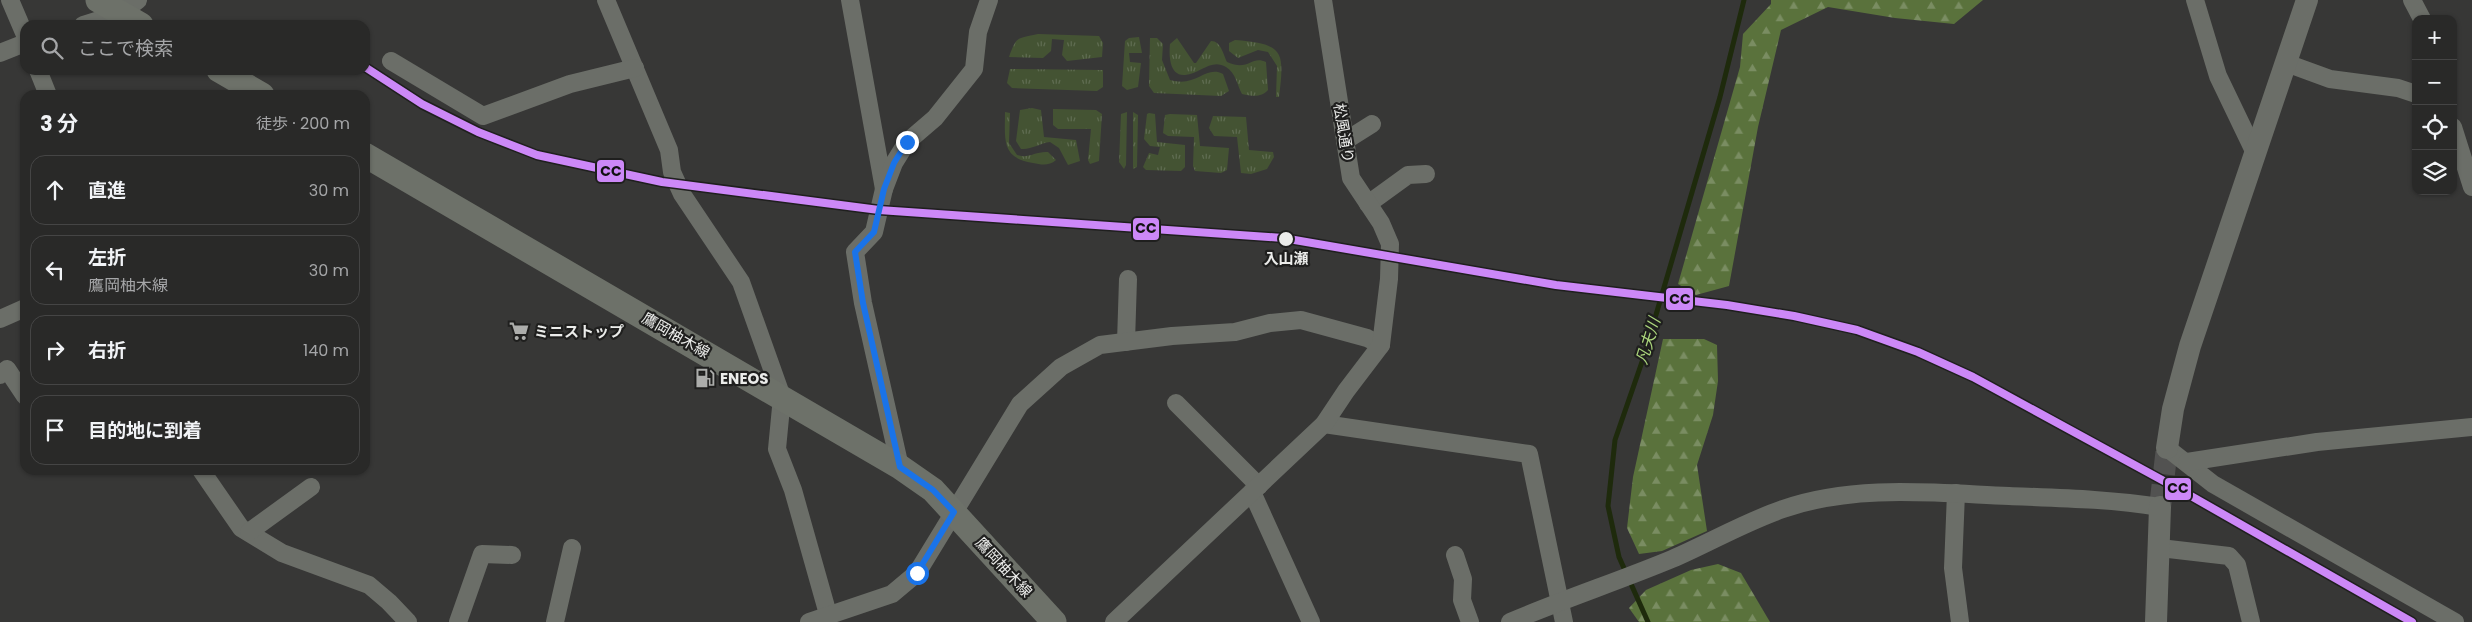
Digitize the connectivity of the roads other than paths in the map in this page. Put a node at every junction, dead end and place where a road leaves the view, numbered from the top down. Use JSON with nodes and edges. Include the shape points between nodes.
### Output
{"nodes":[{"id":1,"x":10,"y":0,"type":"edge"},
{"id":2,"x":98,"y":0,"type":"edge"},
{"id":3,"x":606,"y":0,"type":"edge"},
{"id":4,"x":850,"y":0,"type":"edge"},
{"id":5,"x":989,"y":0,"type":"edge"},
{"id":6,"x":1323,"y":0,"type":"edge"},
{"id":7,"x":2195,"y":0,"type":"edge"},
{"id":8,"x":2306,"y":0,"type":"edge"},
{"id":9,"x":2412,"y":0,"type":"edge"},
{"id":10,"x":134,"y":13,"type":"edge"},
{"id":11,"x":2420,"y":15,"type":"edge"},
{"id":12,"x":104,"y":20,"type":"edge"},
{"id":13,"x":20,"y":23,"type":"edge"},
{"id":14,"x":20,"y":45,"type":"edge"},
{"id":15,"x":0,"y":53,"type":"edge"},
{"id":16,"x":391,"y":61,"type":"dead end"},
{"id":17,"x":2286,"y":63,"type":"junction"},
{"id":18,"x":635,"y":68,"type":"junction"},
{"id":19,"x":40,"y":75,"type":"edge"},
{"id":20,"x":228,"y":75,"type":"edge"},
{"id":21,"x":46,"y":90,"type":"edge"},
{"id":22,"x":253,"y":90,"type":"edge"},
{"id":23,"x":2412,"y":93,"type":"edge"},
{"id":24,"x":1372,"y":124,"type":"dead end"},
{"id":25,"x":2457,"y":140,"type":"edge"},
{"id":26,"x":1345,"y":141,"type":"junction"},
{"id":27,"x":2254,"y":151,"type":"junction"},
{"id":28,"x":370,"y":158,"type":"edge"},
{"id":29,"x":1426,"y":174,"type":"dead end"},
{"id":30,"x":2472,"y":187,"type":"edge"},
{"id":31,"x":884,"y":189,"type":"junction"},
{"id":32,"x":1368,"y":204,"type":"junction"},
{"id":33,"x":1128,"y":279,"type":"dead end"},
{"id":34,"x":20,"y":310,"type":"edge"},
{"id":35,"x":0,"y":319,"type":"edge"},
{"id":36,"x":1126,"y":342,"type":"junction"},
{"id":37,"x":1381,"y":345,"type":"junction"},
{"id":38,"x":0,"y":375,"type":"edge"},
{"id":39,"x":20,"y":388,"type":"edge"},
{"id":40,"x":782,"y":397,"type":"junction"},
{"id":41,"x":1176,"y":403,"type":"dead end"},
{"id":42,"x":1324,"y":424,"type":"junction"},
{"id":43,"x":2472,"y":427,"type":"edge"},
{"id":44,"x":2167,"y":448,"type":"joint"},
{"id":45,"x":2187,"y":462,"type":"junction"},
{"id":46,"x":900,"y":467,"type":"junction"},
{"id":47,"x":204,"y":475,"type":"edge"},
{"id":48,"x":311,"y":488,"type":"dead end"},
{"id":49,"x":1256,"y":489,"type":"junction"},
{"id":50,"x":1956,"y":494,"type":"junction"},
{"id":51,"x":2160,"y":507,"type":"joint"},
{"id":52,"x":954,"y":512,"type":"junction"},
{"id":53,"x":249,"y":532,"type":"junction"},
{"id":54,"x":572,"y":548,"type":"dead end"},
{"id":55,"x":2160,"y":548,"type":"junction"},
{"id":56,"x":512,"y":555,"type":"dead end"},
{"id":57,"x":1455,"y":555,"type":"dead end"},
{"id":58,"x":1559,"y":601,"type":"junction"},
{"id":59,"x":828,"y":614,"type":"junction"},
{"id":60,"x":408,"y":622,"type":"edge"},
{"id":61,"x":458,"y":622,"type":"edge"},
{"id":62,"x":555,"y":622,"type":"edge"},
{"id":63,"x":809,"y":622,"type":"edge"},
{"id":64,"x":1054,"y":622,"type":"edge"},
{"id":65,"x":1114,"y":622,"type":"edge"},
{"id":66,"x":1311,"y":622,"type":"edge"},
{"id":67,"x":1470,"y":622,"type":"edge"},
{"id":68,"x":1510,"y":622,"type":"edge"},
{"id":69,"x":1564,"y":622,"type":"edge"},
{"id":70,"x":1960,"y":622,"type":"edge"},
{"id":71,"x":2156,"y":622,"type":"edge"},
{"id":72,"x":2251,"y":622,"type":"edge"},
{"id":73,"x":2455,"y":622,"type":"edge"}],
"edges":[{"from":1,"to":13,"type":"street"},
{"from":2,"to":10,"type":"main road"},
{"from":3,"to":18,"type":"street"},
{"from":4,"to":31,"type":"street"},
{"from":5,"to":31,"type":"street","via":[[978,32],[974,70],[936,118],[907,142]]},
{"from":6,"to":26,"type":"street","name":"松風通り"},
{"from":7,"to":27,"type":"street","via":[[2218,76]]},
{"from":8,"to":17,"type":"street"},
{"from":9,"to":11,"type":"street"},
{"from":10,"to":12,"type":"street"},
{"from":14,"to":15,"type":"street"},
{"from":16,"to":18,"type":"street","via":[[483,116],[570,84]]},
{"from":17,"to":23,"type":"street","via":[[2330,79]]},
{"from":17,"to":27,"type":"street"},
{"from":18,"to":40,"type":"street","via":[[670,150],[672,172],[682,194],[741,282]]},
{"from":19,"to":21,"type":"street"},
{"from":20,"to":22,"type":"main road"},
{"from":24,"to":26,"type":"street"},
{"from":25,"to":30,"type":"street"},
{"from":26,"to":32,"type":"street","name":"松風通り","via":[[1351,178]]},
{"from":27,"to":44,"type":"street","via":[[2190,346],[2173,409]]},
{"from":28,"to":40,"type":"main road","name":"鷹岡柚木線"},
{"from":29,"to":32,"type":"street","via":[[1408,175]]},
{"from":31,"to":46,"type":"street","via":[[874,232],[855,252],[863,303]]},
{"from":32,"to":37,"type":"street","name":"松風通り","via":[[1390,244]]},
{"from":33,"to":36,"type":"street"},
{"from":34,"to":35,"type":"street"},
{"from":36,"to":37,"type":"street","via":[[1235,332],[1300,320],[1367,338]]},
{"from":36,"to":52,"type":"street","via":[[1100,345],[1061,367],[1020,404]]},
{"from":37,"to":42,"type":"street"},
{"from":38,"to":39,"type":"street","via":[[7,369]]},
{"from":40,"to":46,"type":"main road","name":"鷹岡柚木線"},
{"from":40,"to":59,"type":"street","via":[[777,449],[795,497]]},
{"from":41,"to":49,"type":"street"},
{"from":42,"to":49,"type":"street"},
{"from":42,"to":58,"type":"street","via":[[1529,454]]},
{"from":43,"to":45,"type":"street","via":[[2317,442]]},
{"from":44,"to":45,"type":"street"},
{"from":45,"to":73,"type":"street","via":[[2213,484]]},
{"from":46,"to":52,"type":"main road","name":"鷹岡柚木線","via":[[933,490]]},
{"from":47,"to":53,"type":"street","via":[[241,528]]},
{"from":48,"to":53,"type":"street"},
{"from":49,"to":65,"type":"street"},
{"from":49,"to":66,"type":"street"},
{"from":50,"to":51,"type":"street","via":[[2122,501]]},
{"from":50,"to":58,"type":"street","via":[[1885,492],[1841,496],[1783,509],[1610,585]]},
{"from":50,"to":70,"type":"street","via":[[1953,568]]},
{"from":51,"to":55,"type":"street"},
{"from":52,"to":59,"type":"street","via":[[917,573],[892,594]]},
{"from":52,"to":64,"type":"main road","name":"鷹岡柚木線"},
{"from":53,"to":60,"type":"street","via":[[282,553],[368,585]]},
{"from":54,"to":62,"type":"street"},
{"from":55,"to":71,"type":"street"},
{"from":55,"to":72,"type":"street","via":[[2229,556],[2237,565]]},
{"from":56,"to":61,"type":"street","via":[[482,554]]},
{"from":57,"to":67,"type":"street","via":[[1463,579],[1462,600]]},
{"from":58,"to":68,"type":"street"},
{"from":58,"to":69,"type":"street"},
{"from":59,"to":63,"type":"street"}]}
